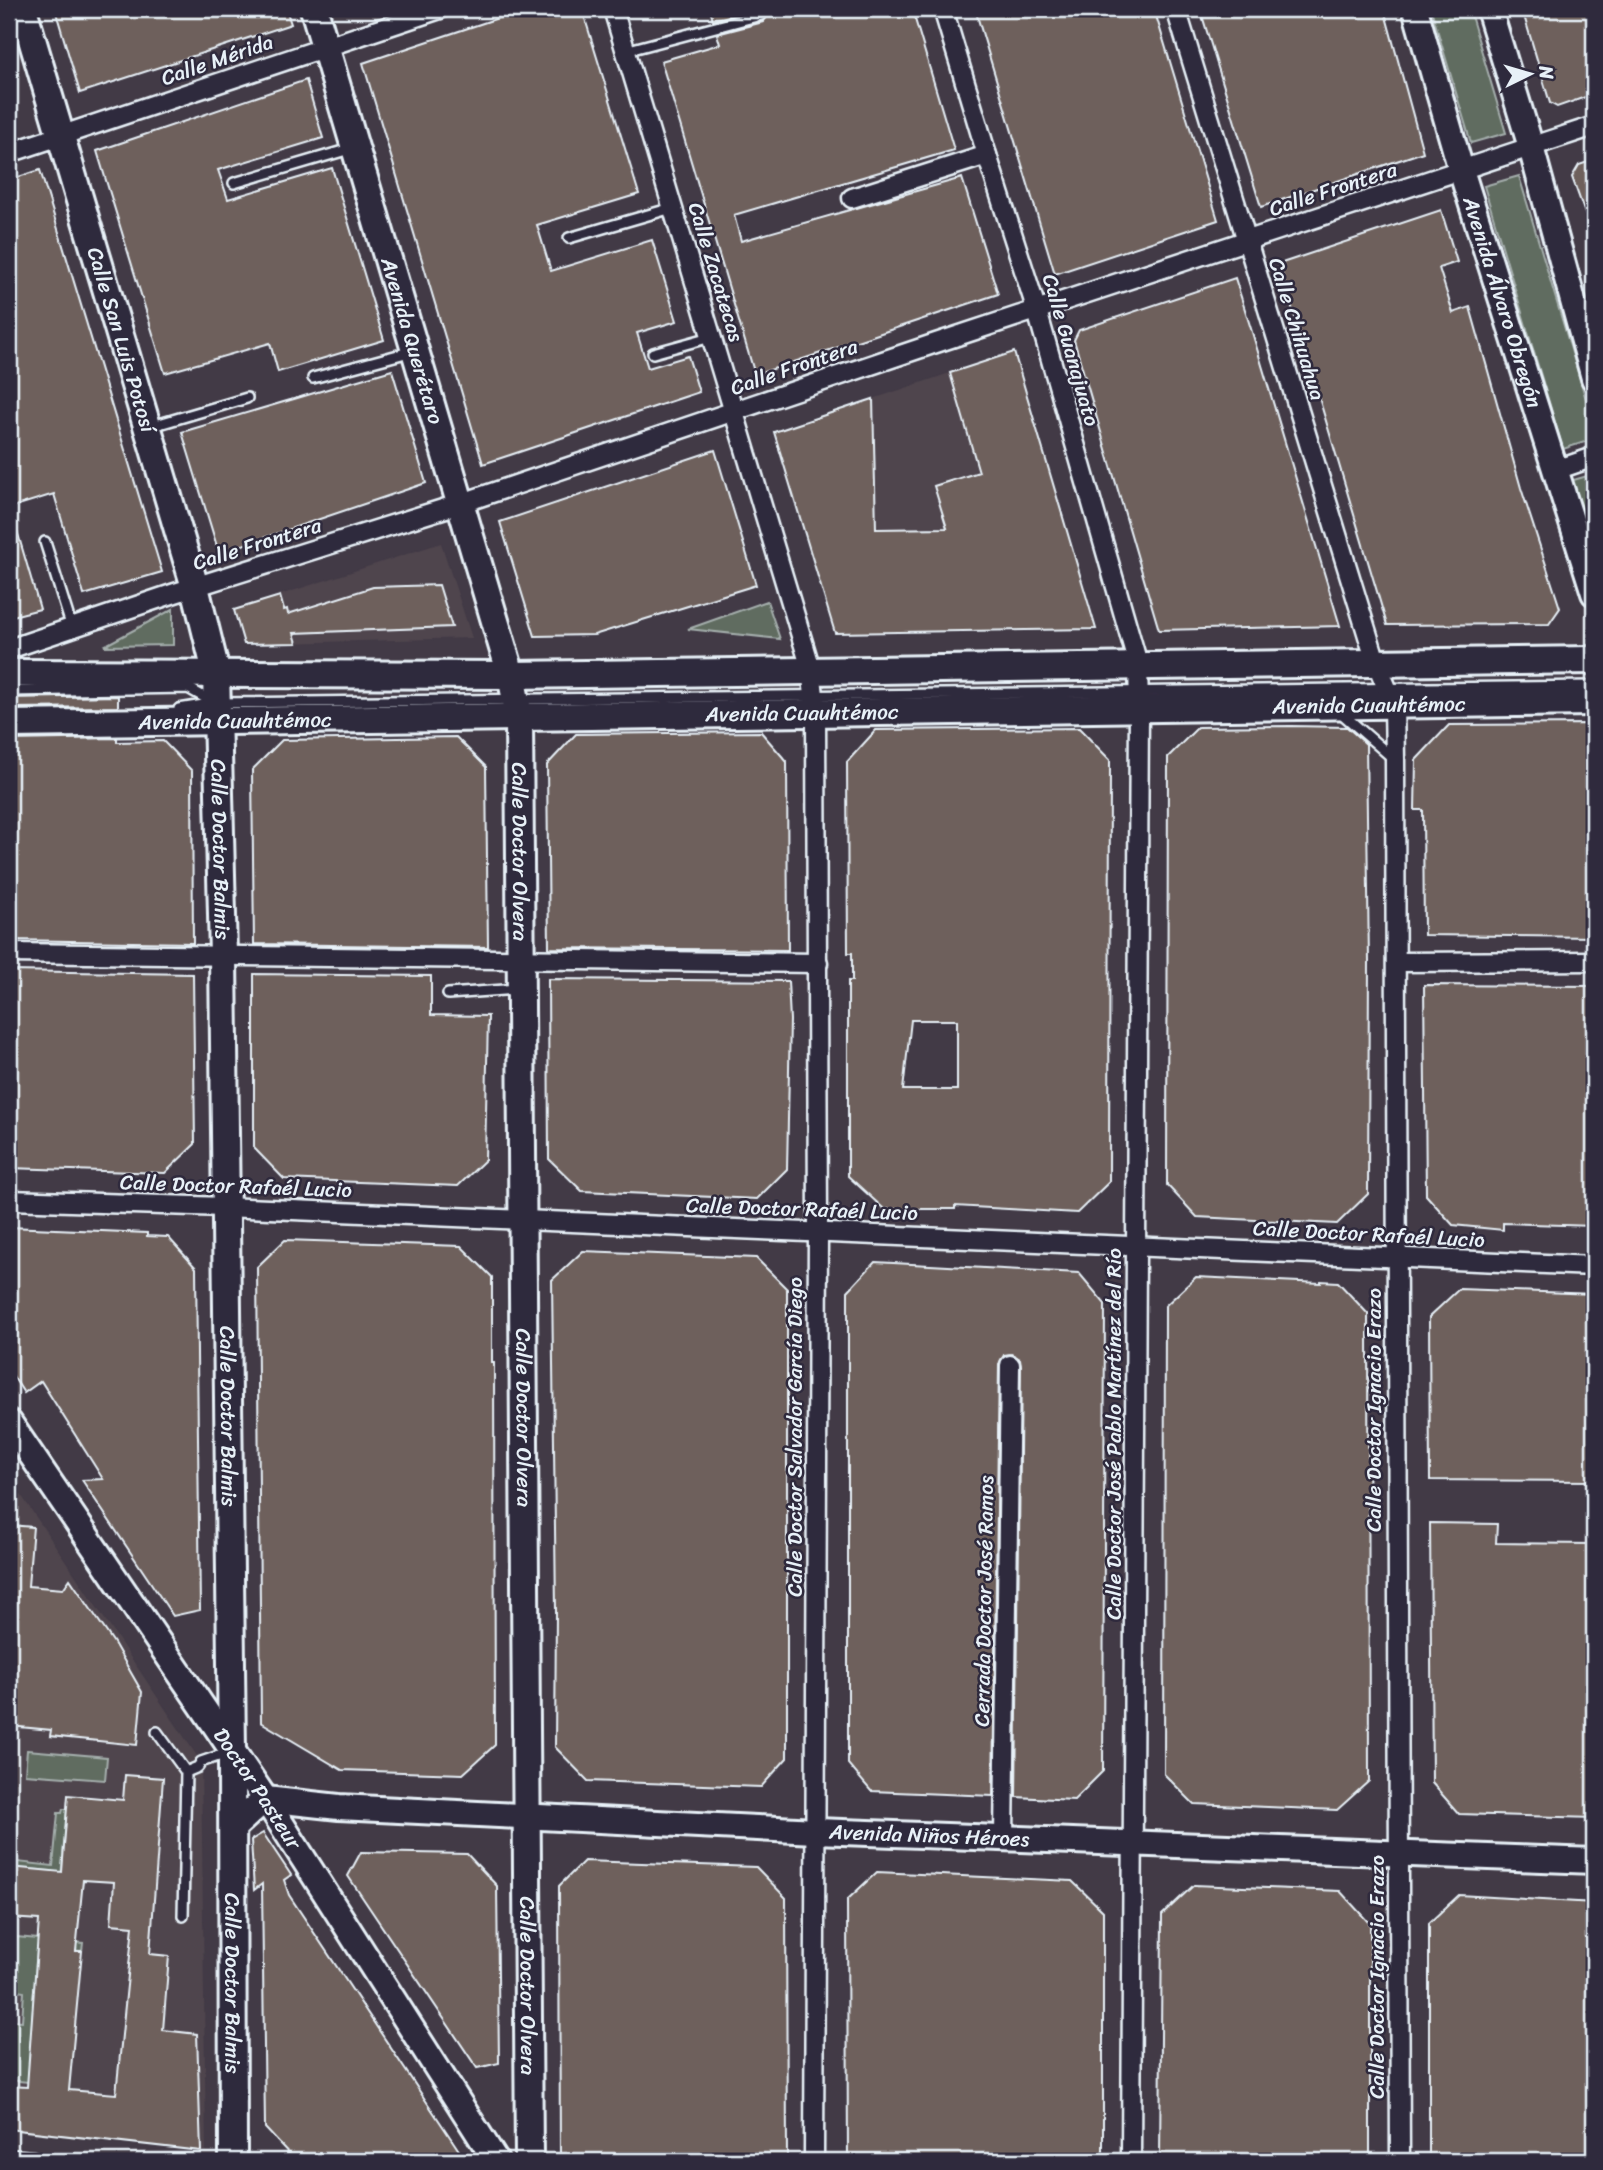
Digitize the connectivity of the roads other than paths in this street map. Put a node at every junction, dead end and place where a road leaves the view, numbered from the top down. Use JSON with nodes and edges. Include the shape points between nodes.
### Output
{"nodes":[{"id":1,"x":23,"y":9,"type":"edge"},
{"id":2,"x":314,"y":9,"type":"edge"},
{"id":3,"x":440,"y":9,"type":"edge"},
{"id":4,"x":613,"y":9,"type":"edge"},
{"id":5,"x":943,"y":9,"type":"edge"},
{"id":6,"x":1176,"y":9,"type":"edge"},
{"id":7,"x":1415,"y":9,"type":"edge"},
{"id":8,"x":1489,"y":9,"type":"edge"},
{"id":9,"x":761,"y":15,"type":"dead end"},
{"id":10,"x":325,"y":47,"type":"junction"},
{"id":11,"x":625,"y":51,"type":"junction"},
{"id":12,"x":1594,"y":127,"type":"edge"},
{"id":13,"x":61,"y":136,"type":"junction"},
{"id":14,"x":1531,"y":147,"type":"junction"},
{"id":15,"x":355,"y":148,"type":"junction"},
{"id":16,"x":9,"y":153,"type":"edge"},
{"id":17,"x":987,"y":155,"type":"junction"},
{"id":18,"x":1461,"y":170,"type":"junction"},
{"id":19,"x":234,"y":183,"type":"dead end"},
{"id":20,"x":852,"y":198,"type":"dead end"},
{"id":21,"x":672,"y":208,"type":"junction"},
{"id":22,"x":569,"y":238,"type":"dead end"},
{"id":23,"x":1246,"y":242,"type":"junction"},
{"id":24,"x":1037,"y":311,"type":"junction"},
{"id":25,"x":711,"y":337,"type":"junction"},
{"id":26,"x":415,"y":351,"type":"junction"},
{"id":27,"x":653,"y":353,"type":"dead end"},
{"id":28,"x":1594,"y":378,"type":"edge"},
{"id":29,"x":313,"y":379,"type":"dead end"},
{"id":30,"x":247,"y":398,"type":"dead end"},
{"id":31,"x":734,"y":411,"type":"junction"},
{"id":32,"x":148,"y":428,"type":"junction"},
{"id":33,"x":1594,"y":457,"type":"edge"},
{"id":34,"x":1556,"y":470,"type":"junction"},
{"id":35,"x":460,"y":503,"type":"junction"},
{"id":36,"x":45,"y":542,"type":"dead end"},
{"id":37,"x":195,"y":587,"type":"junction"},
{"id":38,"x":1594,"y":593,"type":"edge"},
{"id":39,"x":72,"y":628,"type":"junction"},
{"id":40,"x":9,"y":649,"type":"edge"},
{"id":41,"x":1593,"y":654,"type":"edge"},
{"id":42,"x":1376,"y":662,"type":"junction"},
{"id":43,"x":1138,"y":664,"type":"junction"},
{"id":44,"x":216,"y":672,"type":"junction"},
{"id":45,"x":9,"y":673,"type":"edge"},
{"id":46,"x":1594,"y":686,"type":"edge"},
{"id":47,"x":9,"y":691,"type":"edge"},
{"id":48,"x":813,"y":692,"type":"junction"},
{"id":49,"x":515,"y":697,"type":"junction"},
{"id":50,"x":1391,"y":697,"type":"junction"},
{"id":51,"x":1139,"y":700,"type":"junction"},
{"id":52,"x":1594,"y":702,"type":"edge"},
{"id":53,"x":1333,"y":706,"type":"junction"},
{"id":54,"x":174,"y":709,"type":"dead end"},
{"id":55,"x":216,"y":713,"type":"junction"},
{"id":56,"x":9,"y":724,"type":"edge"},
{"id":57,"x":1395,"y":760,"type":"junction"},
{"id":58,"x":9,"y":953,"type":"edge"},
{"id":59,"x":223,"y":954,"type":"junction"},
{"id":60,"x":520,"y":959,"type":"junction"},
{"id":61,"x":1594,"y":961,"type":"edge"},
{"id":62,"x":818,"y":962,"type":"junction"},
{"id":63,"x":1397,"y":962,"type":"junction"},
{"id":64,"x":520,"y":989,"type":"junction"},
{"id":65,"x":448,"y":994,"type":"dead end"},
{"id":66,"x":9,"y":1200,"type":"edge"},
{"id":67,"x":224,"y":1207,"type":"junction"},
{"id":68,"x":522,"y":1221,"type":"junction"},
{"id":69,"x":818,"y":1232,"type":"junction"},
{"id":70,"x":1137,"y":1246,"type":"junction"},
{"id":71,"x":1396,"y":1258,"type":"junction"},
{"id":72,"x":1594,"y":1266,"type":"edge"},
{"id":73,"x":1010,"y":1365,"type":"dead end"},
{"id":74,"x":9,"y":1422,"type":"edge"},
{"id":75,"x":157,"y":1732,"type":"dead end"},
{"id":76,"x":232,"y":1752,"type":"junction"},
{"id":77,"x":186,"y":1772,"type":"junction"},
{"id":78,"x":265,"y":1799,"type":"junction"},
{"id":79,"x":527,"y":1817,"type":"junction"},
{"id":80,"x":232,"y":1829,"type":"junction"},
{"id":81,"x":816,"y":1831,"type":"junction"},
{"id":82,"x":1004,"y":1839,"type":"junction"},
{"id":83,"x":1134,"y":1844,"type":"junction"},
{"id":84,"x":1400,"y":1854,"type":"junction"},
{"id":85,"x":1594,"y":1861,"type":"edge"},
{"id":86,"x":183,"y":1916,"type":"dead end"},
{"id":87,"x":9,"y":2158,"type":"edge"},
{"id":88,"x":33,"y":2161,"type":"edge"},
{"id":89,"x":233,"y":2161,"type":"edge"},
{"id":90,"x":496,"y":2161,"type":"edge"},
{"id":91,"x":529,"y":2161,"type":"edge"},
{"id":92,"x":814,"y":2161,"type":"edge"},
{"id":93,"x":1131,"y":2161,"type":"edge"},
{"id":94,"x":1400,"y":2161,"type":"edge"}],
"edges":[{"from":1,"to":13,"type":"main road","name":"Calle San Luis Potosí"},
{"from":2,"to":10,"type":"main road","name":"Avenida Querétaro"},
{"from":3,"to":10,"type":"street","name":"Calle Mérida"},
{"from":4,"to":11,"type":"street","name":"Calle Zacatecas"},
{"from":5,"to":17,"type":"street","name":"Calle Guanajuato"},
{"from":6,"to":23,"type":"street","name":"Calle Chihuahua"},
{"from":7,"to":18,"type":"main road","name":"Avenida Álvaro Obregón"},
{"from":8,"to":14,"type":"main road"},
{"from":9,"to":11,"type":"lane"},
{"from":10,"to":13,"type":"street","name":"Calle Mérida"},
{"from":10,"to":15,"type":"main road","name":"Avenida Querétaro"},
{"from":11,"to":21,"type":"street","name":"Calle Zacatecas"},
{"from":12,"to":14,"type":"street","name":"Calle Frontera"},
{"from":13,"to":16,"type":"street","name":"Calle Mérida"},
{"from":13,"to":32,"type":"main road","name":"Calle San Luis Potosí"},
{"from":14,"to":18,"type":"street","name":"Calle Frontera"},
{"from":14,"to":28,"type":"main road"},
{"from":15,"to":19,"type":"lane"},
{"from":15,"to":26,"type":"main road","name":"Avenida Querétaro"},
{"from":17,"to":20,"type":"street"},
{"from":17,"to":24,"type":"street","name":"Calle Guanajuato"},
{"from":18,"to":23,"type":"street","name":"Calle Frontera"},
{"from":18,"to":34,"type":"main road","name":"Avenida Álvaro Obregón"},
{"from":21,"to":22,"type":"lane"},
{"from":21,"to":25,"type":"street","name":"Calle Zacatecas"},
{"from":23,"to":24,"type":"street","name":"Calle Frontera"},
{"from":23,"to":42,"type":"street","name":"Calle Chihuahua"},
{"from":24,"to":31,"type":"street","name":"Calle Frontera"},
{"from":24,"to":43,"type":"street","name":"Calle Guanajuato"},
{"from":25,"to":27,"type":"lane"},
{"from":25,"to":31,"type":"street","name":"Calle Zacatecas"},
{"from":26,"to":29,"type":"lane"},
{"from":26,"to":35,"type":"main road","name":"Avenida Querétaro"},
{"from":30,"to":32,"type":"lane"},
{"from":31,"to":35,"type":"street","name":"Calle Frontera"},
{"from":31,"to":48,"type":"street","name":"Calle Zacatecas"},
{"from":32,"to":37,"type":"main road","name":"Calle San Luis Potosí"},
{"from":33,"to":34,"type":"street"},
{"from":34,"to":38,"type":"main road","name":"Avenida Álvaro Obregón"},
{"from":35,"to":37,"type":"street","name":"Calle Frontera"},
{"from":35,"to":49,"type":"main road","name":"Avenida Querétaro"},
{"from":36,"to":39,"type":"lane"},
{"from":37,"to":39,"type":"street","name":"Calle Frontera"},
{"from":37,"to":44,"type":"main road","name":"Calle San Luis Potosí"},
{"from":39,"to":40,"type":"street","name":"Calle Frontera"},
{"from":41,"to":42,"type":"main road","name":"Avenida Cuauhtémoc"},
{"from":42,"to":43,"type":"main road","name":"Avenida Cuauhtémoc"},
{"from":42,"to":50,"type":"street","name":"Calle Doctor Ignacio Erazo"},
{"from":43,"to":48,"type":"main road","name":"Avenida Cuauhtémoc"},
{"from":43,"to":51,"type":"street","name":"Calle Guanajuato"},
{"from":44,"to":45,"type":"main road","name":"Avenida Cuauhtémoc"},
{"from":44,"to":49,"type":"main road","name":"Avenida Cuauhtémoc"},
{"from":44,"to":55,"type":"main road","name":"Calle Doctor Balmis"},
{"from":46,"to":50,"type":"lane"},
{"from":47,"to":55,"type":"lane","via":[[188,688]]},
{"from":48,"to":49,"type":"main road","name":"Avenida Cuauhtémoc"},
{"from":48,"to":49,"type":"main road","name":"Avenida Cuauhtémoc"},
{"from":48,"to":51,"type":"main road","name":"Avenida Cuauhtémoc"},
{"from":48,"to":62,"type":"street","name":"Calle Doctor Salvador García Diego"},
{"from":49,"to":55,"type":"main road","name":"Avenida Cuauhtémoc"},
{"from":49,"to":60,"type":"main road","name":"Calle Doctor Olvera"},
{"from":50,"to":51,"type":"lane"},
{"from":50,"to":52,"type":"main road","name":"Avenida Cuauhtémoc"},
{"from":50,"to":53,"type":"main road","name":"Avenida Cuauhtémoc"},
{"from":50,"to":57,"type":"street","name":"Calle Doctor Ignacio Erazo"},
{"from":51,"to":53,"type":"main road","name":"Avenida Cuauhtémoc"},
{"from":51,"to":70,"type":"street","name":"Calle Doctor José Pablo Martínez del Río"},
{"from":53,"to":57,"type":"lane"},
{"from":54,"to":55,"type":"lane"},
{"from":55,"to":56,"type":"main road","name":"Avenida Cuauhtémoc"},
{"from":55,"to":59,"type":"main road","name":"Calle Doctor Balmis"},
{"from":57,"to":63,"type":"street","name":"Calle Doctor Ignacio Erazo"},
{"from":58,"to":59,"type":"street"},
{"from":59,"to":60,"type":"street"},
{"from":59,"to":67,"type":"main road","name":"Calle Doctor Balmis"},
{"from":60,"to":62,"type":"street"},
{"from":60,"to":64,"type":"main road","name":"Calle Doctor Olvera"},
{"from":61,"to":63,"type":"street"},
{"from":62,"to":69,"type":"street","name":"Calle Doctor Salvador García Diego"},
{"from":63,"to":71,"type":"street","name":"Calle Doctor Ignacio Erazo"},
{"from":64,"to":65,"type":"lane"},
{"from":64,"to":68,"type":"main road","name":"Calle Doctor Olvera"},
{"from":66,"to":67,"type":"street","name":"Calle Doctor Rafaél Lucio"},
{"from":67,"to":68,"type":"street","name":"Calle Doctor Rafaél Lucio"},
{"from":67,"to":76,"type":"main road","name":"Calle Doctor Balmis"},
{"from":68,"to":69,"type":"street","name":"Calle Doctor Rafaél Lucio"},
{"from":68,"to":79,"type":"main road","name":"Calle Doctor Olvera"},
{"from":69,"to":70,"type":"street","name":"Calle Doctor Rafaél Lucio"},
{"from":69,"to":81,"type":"street","name":"Calle Doctor Salvador García Diego"},
{"from":70,"to":71,"type":"street","name":"Calle Doctor Rafaél Lucio"},
{"from":70,"to":83,"type":"street","name":"Calle Doctor José Pablo Martínez del Río"},
{"from":71,"to":72,"type":"street","name":"Calle Doctor Rafaél Lucio"},
{"from":71,"to":84,"type":"street","name":"Calle Doctor Ignacio Erazo"},
{"from":73,"to":82,"type":"street","name":"Cerrada Doctor José Ramos"},
{"from":74,"to":76,"type":"main road","name":"Doctor Pasteur"},
{"from":75,"to":77,"type":"lane"},
{"from":76,"to":77,"type":"lane"},
{"from":76,"to":78,"type":"main road","name":"Doctor Pasteur"},
{"from":76,"to":80,"type":"main road","name":"Calle Doctor Balmis"},
{"from":77,"to":86,"type":"lane"},
{"from":78,"to":79,"type":"main road","name":"Avenida Niños Héroes"},
{"from":78,"to":80,"type":"main road"},
{"from":78,"to":90,"type":"main road","name":"Doctor Pasteur"},
{"from":79,"to":81,"type":"main road","name":"Avenida Niños Héroes"},
{"from":79,"to":91,"type":"main road","name":"Calle Doctor Olvera"},
{"from":80,"to":89,"type":"main road","name":"Calle Doctor Balmis"},
{"from":81,"to":82,"type":"main road","name":"Avenida Niños Héroes"},
{"from":81,"to":92,"type":"street","name":"Calle Doctor Salvador García Diego"},
{"from":82,"to":83,"type":"main road","name":"Avenida Niños Héroes"},
{"from":83,"to":84,"type":"main road","name":"Avenida Niños Héroes"},
{"from":83,"to":93,"type":"street","name":"Calle Doctor José Pablo Martínez del Río"},
{"from":84,"to":85,"type":"main road","name":"Avenida Niños Héroes"},
{"from":84,"to":94,"type":"street","name":"Calle Doctor Ignacio Erazo"},
{"from":87,"to":88,"type":"street"}]}
